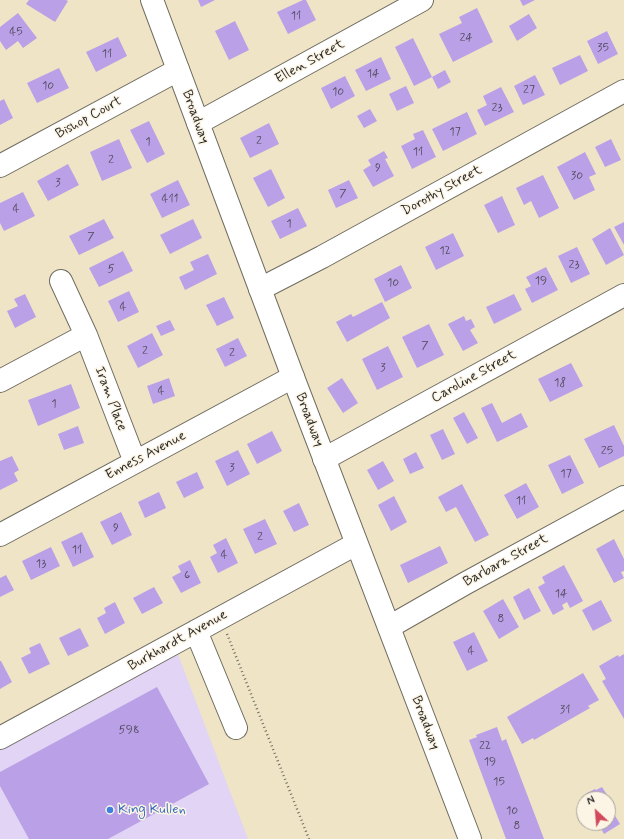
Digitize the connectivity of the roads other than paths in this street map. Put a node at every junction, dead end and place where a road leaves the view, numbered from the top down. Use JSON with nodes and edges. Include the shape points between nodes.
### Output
{"nodes":[{"id":1,"x":152,"y":0,"type":"edge"},
{"id":2,"x":422,"y":0,"type":"edge"},
{"id":3,"x":178,"y":70,"type":"junction"},
{"id":4,"x":624,"y":92,"type":"edge"},
{"id":5,"x":198,"y":123,"type":"junction"},
{"id":6,"x":0,"y":166,"type":"edge"},
{"id":7,"x":61,"y":281,"type":"dead end"},
{"id":8,"x":260,"y":289,"type":"junction"},
{"id":9,"x":624,"y":295,"type":"edge"},
{"id":10,"x":86,"y":335,"type":"junction"},
{"id":11,"x":293,"y":377,"type":"junction"},
{"id":12,"x":0,"y":381,"type":"edge"},
{"id":13,"x":324,"y":459,"type":"junction"},
{"id":14,"x":135,"y":462,"type":"junction"},
{"id":15,"x":624,"y":496,"type":"edge"},
{"id":16,"x":0,"y":535,"type":"edge"},
{"id":17,"x":356,"y":544,"type":"junction"},
{"id":18,"x":389,"y":627,"type":"junction"},
{"id":19,"x":196,"y":631,"type":"junction"},
{"id":20,"x":236,"y":728,"type":"dead end"},
{"id":21,"x":0,"y":738,"type":"edge"},
{"id":22,"x":470,"y":839,"type":"edge"}],
"edges":[{"from":1,"to":3,"type":"street","name":"Broadway"},
{"from":2,"to":5,"type":"street","name":"Ellen Street"},
{"from":3,"to":5,"type":"street","name":"Broadway"},
{"from":3,"to":6,"type":"street","name":"Bishop Court"},
{"from":4,"to":8,"type":"street","name":"Dorothy Street","via":[[322,258]]},
{"from":5,"to":8,"type":"street","name":"Broadway"},
{"from":7,"to":10,"type":"street","name":"Iram Place"},
{"from":8,"to":11,"type":"street","name":"Broadway"},
{"from":9,"to":13,"type":"street","name":"Caroline Street"},
{"from":10,"to":12,"type":"street"},
{"from":10,"to":14,"type":"street","name":"Iram Place"},
{"from":11,"to":13,"type":"street","name":"Broadway"},
{"from":11,"to":14,"type":"street","name":"Enness Avenue"},
{"from":13,"to":17,"type":"street","name":"Broadway"},
{"from":14,"to":16,"type":"street","name":"Enness Avenue"},
{"from":15,"to":18,"type":"street","name":"Barbara Street"},
{"from":17,"to":18,"type":"street","name":"Broadway"},
{"from":17,"to":19,"type":"street","name":"Burkhardt Avenue"},
{"from":18,"to":22,"type":"street","name":"Broadway"},
{"from":19,"to":20,"type":"street"},
{"from":19,"to":21,"type":"street","name":"Burkhardt Avenue"}]}
